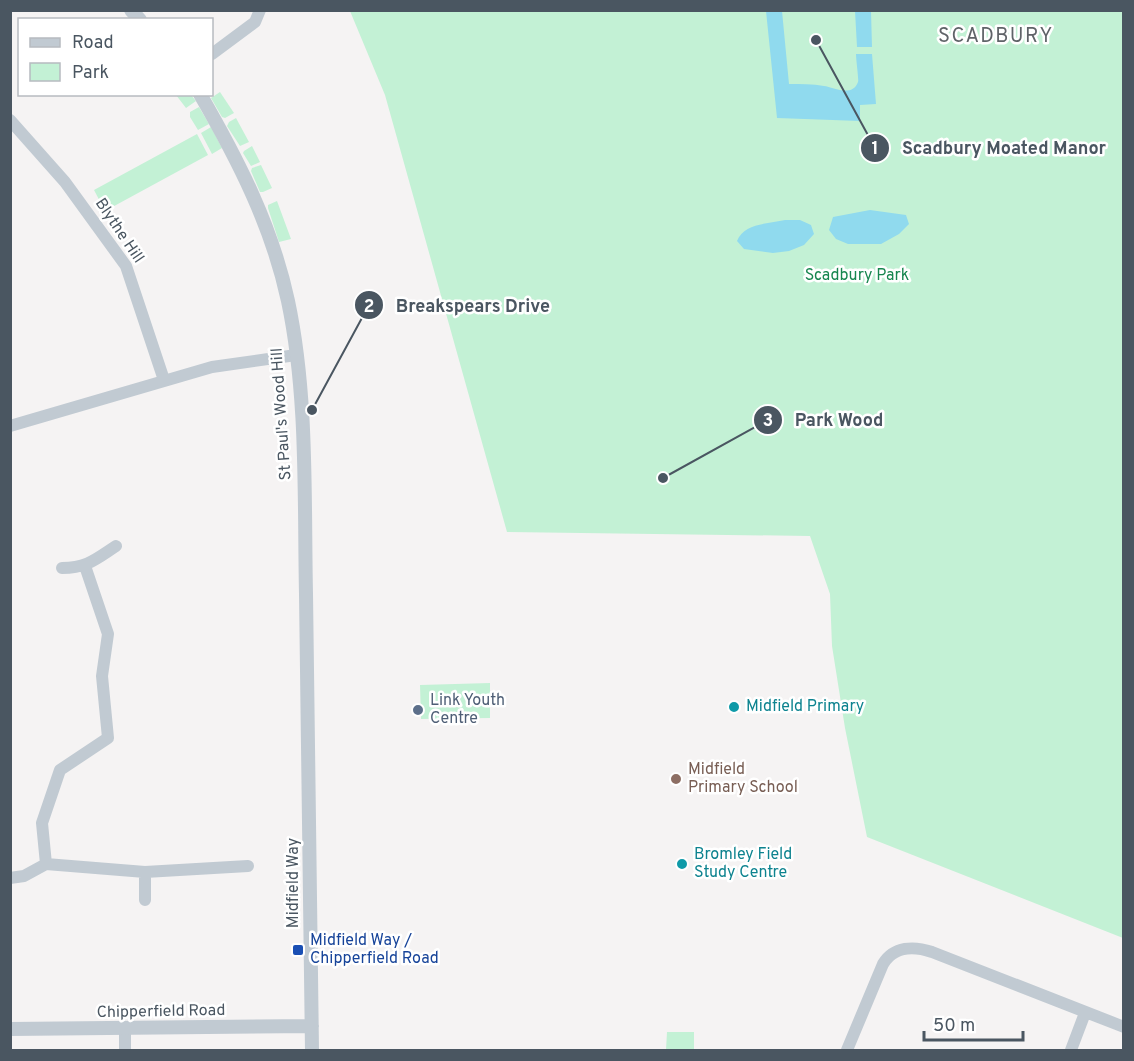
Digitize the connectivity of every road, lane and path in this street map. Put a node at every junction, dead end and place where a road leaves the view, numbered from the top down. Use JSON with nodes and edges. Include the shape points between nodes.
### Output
{"nodes":[{"id":1,"x":260,"y":10,"type":"edge"},
{"id":2,"x":213,"y":53,"type":"edge"},
{"id":3,"x":201,"y":96,"type":"edge"},
{"id":4,"x":10,"y":120,"type":"edge"},
{"id":5,"x":296,"y":355,"type":"junction"},
{"id":6,"x":164,"y":380,"type":"junction"},
{"id":7,"x":10,"y":426,"type":"edge"},
{"id":8,"x":116,"y":546,"type":"dead end"},
{"id":9,"x":85,"y":566,"type":"junction"},
{"id":10,"x":62,"y":568,"type":"dead end"},
{"id":11,"x":308,"y":715,"type":"joint"},
{"id":12,"x":46,"y":864,"type":"junction"},
{"id":13,"x":248,"y":866,"type":"dead end"},
{"id":14,"x":145,"y":872,"type":"junction"},
{"id":15,"x":10,"y":878,"type":"edge"},
{"id":16,"x":145,"y":900,"type":"dead end"},
{"id":17,"x":1086,"y":1013,"type":"junction"},
{"id":18,"x":312,"y":1026,"type":"junction"},
{"id":19,"x":1124,"y":1027,"type":"edge"},
{"id":20,"x":10,"y":1029,"type":"edge"},
{"id":21,"x":125,"y":1029,"type":"junction"},
{"id":22,"x":125,"y":1050,"type":"edge"},
{"id":23,"x":312,"y":1050,"type":"edge"},
{"id":24,"x":847,"y":1050,"type":"edge"},
{"id":25,"x":1071,"y":1050,"type":"edge"}],
"edges":[{"from":1,"to":2,"type":"street","via":[[255,22]]},
{"from":3,"to":5,"type":"street","name":"St Paul's Wood Hill","via":[[262,215],[288,301]]},
{"from":4,"to":6,"type":"street","name":"Blythe Hill","via":[[65,182],[126,266]]},
{"from":5,"to":6,"type":"street","via":[[231,363]]},
{"from":5,"to":11,"type":"street","name":"St Paul's Wood Hill","via":[[302,436]]},
{"from":6,"to":7,"type":"street"},
{"from":8,"to":9,"type":"street"},
{"from":9,"to":10,"type":"street"},
{"from":9,"to":12,"type":"street","via":[[108,634],[102,676],[108,738],[60,771],[42,823]]},
{"from":11,"to":18,"type":"street","name":"Midfield Way"},
{"from":12,"to":14,"type":"street"},
{"from":12,"to":15,"type":"street","via":[[24,876]]},
{"from":13,"to":14,"type":"street"},
{"from":14,"to":16,"type":"street"},
{"from":17,"to":19,"type":"street"},
{"from":17,"to":24,"type":"street","via":[[920,948],[907,948],[887,957]]},
{"from":17,"to":25,"type":"street"},
{"from":18,"to":21,"type":"street","name":"Chipperfield Road"},
{"from":18,"to":23,"type":"street","name":"Midfield Way"},
{"from":20,"to":21,"type":"street","name":"Chipperfield Road"},
{"from":21,"to":22,"type":"street"}]}
